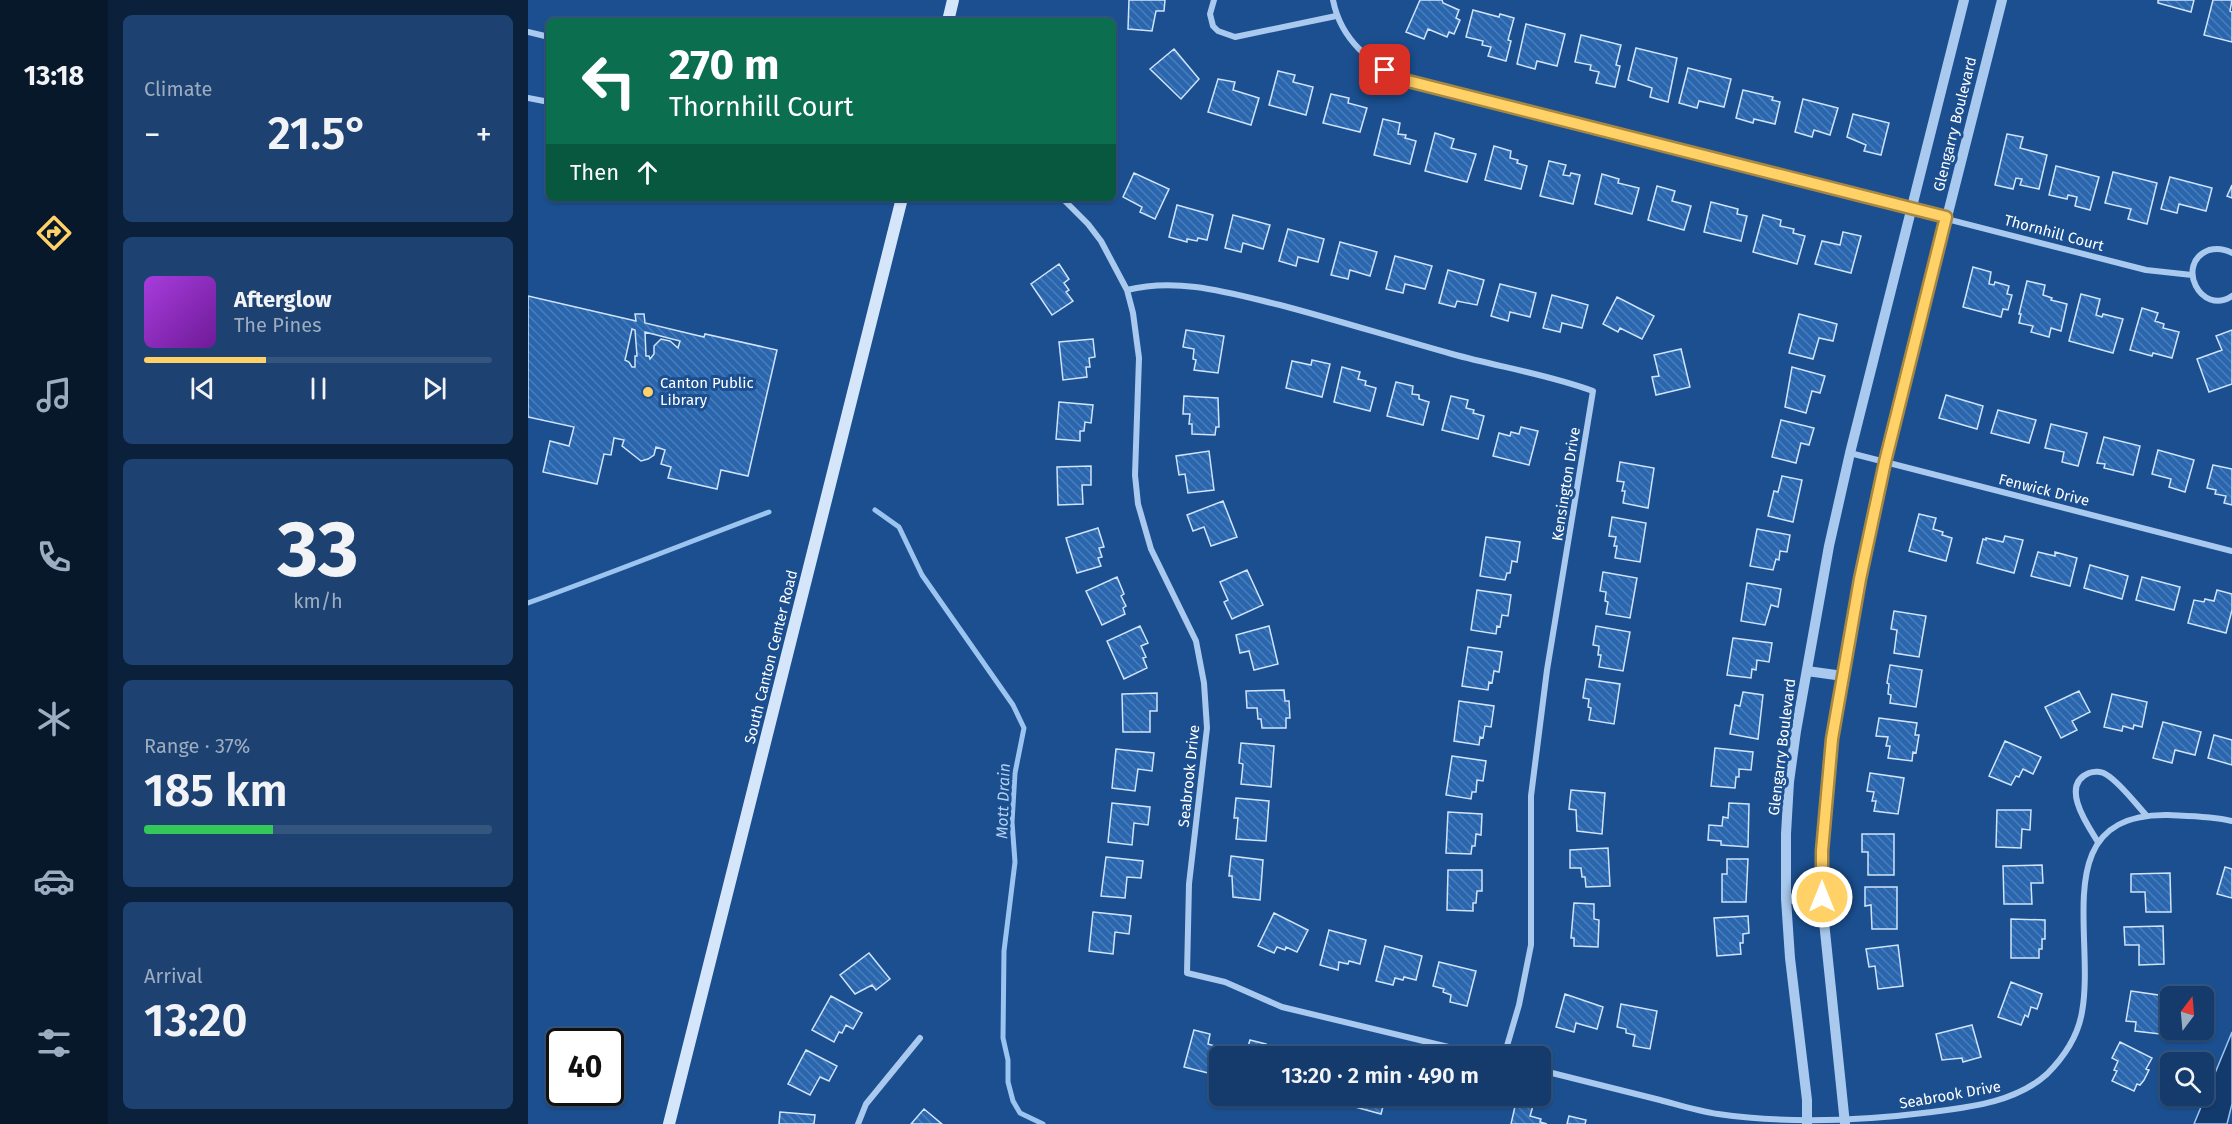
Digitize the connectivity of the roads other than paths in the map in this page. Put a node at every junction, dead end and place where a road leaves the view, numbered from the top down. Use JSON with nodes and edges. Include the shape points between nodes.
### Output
{"nodes":[{"id":1,"x":953,"y":0,"type":"edge"},
{"id":2,"x":1214,"y":0,"type":"edge"},
{"id":3,"x":1333,"y":0,"type":"edge"},
{"id":4,"x":1964,"y":0,"type":"edge"},
{"id":5,"x":2002,"y":0,"type":"edge"},
{"id":6,"x":1336,"y":16,"type":"junction"},
{"id":7,"x":949,"y":18,"type":"edge"},
{"id":8,"x":528,"y":32,"type":"edge"},
{"id":9,"x":546,"y":36,"type":"edge"},
{"id":10,"x":528,"y":98,"type":"edge"},
{"id":11,"x":546,"y":101,"type":"edge"},
{"id":12,"x":901,"y":201,"type":"edge"},
{"id":13,"x":1065,"y":201,"type":"edge"},
{"id":14,"x":1911,"y":208,"type":"junction"},
{"id":15,"x":1946,"y":217,"type":"junction"},
{"id":16,"x":2232,"y":253,"type":"edge"},
{"id":17,"x":2192,"y":274,"type":"junction"},
{"id":18,"x":1127,"y":290,"type":"junction"},
{"id":19,"x":2232,"y":296,"type":"edge"},
{"id":20,"x":1850,"y":453,"type":"junction"},
{"id":21,"x":1885,"y":462,"type":"junction"},
{"id":22,"x":2232,"y":551,"type":"edge"},
{"id":23,"x":1807,"y":671,"type":"junction"},
{"id":24,"x":1843,"y":676,"type":"junction"},
{"id":25,"x":2146,"y":815,"type":"junction"},
{"id":26,"x":2232,"y":821,"type":"edge"},
{"id":27,"x":2098,"y":842,"type":"junction"},
{"id":28,"x":1822,"y":897,"type":"junction"},
{"id":29,"x":1786,"y":899,"type":"junction"},
{"id":30,"x":920,"y":1038,"type":"dead end"},
{"id":31,"x":1444,"y":1046,"type":"edge"},
{"id":32,"x":1507,"y":1046,"type":"edge"},
{"id":33,"x":1551,"y":1073,"type":"edge"},
{"id":34,"x":1807,"y":1122,"type":"edge"},
{"id":35,"x":1845,"y":1122,"type":"edge"},
{"id":36,"x":669,"y":1124,"type":"edge"},
{"id":37,"x":858,"y":1124,"type":"edge"}],
"edges":[{"from":1,"to":7,"type":"main road"},
{"from":2,"to":6,"type":"street","via":[[1210,14],[1213,26],[1234,38]]},
{"from":3,"to":6,"type":"street"},
{"from":4,"to":14,"type":"street","name":"Glengarry Boulevard"},
{"from":5,"to":15,"type":"street","name":"Glengarry Boulevard"},
{"from":6,"to":14,"type":"street","name":"Thornhill Court","via":[[1348,38],[1365,56],[1408,81]]},
{"from":8,"to":9,"type":"street"},
{"from":10,"to":11,"type":"street"},
{"from":12,"to":36,"type":"main road","name":"South Canton Center Road"},
{"from":13,"to":18,"type":"street","name":"Seabrook Drive","via":[[1101,241]]},
{"from":14,"to":15,"type":"street","name":"Thornhill Court"},
{"from":14,"to":20,"type":"street","name":"Glengarry Boulevard"},
{"from":15,"to":17,"type":"street","name":"Thornhill Court","via":[[2146,270]]},
{"from":15,"to":21,"type":"street","name":"Glengarry Boulevard"},
{"from":16,"to":17,"type":"street","via":[[2208,251],[2199,256]]},
{"from":17,"to":19,"type":"street","via":[[2199,293],[2208,299],[2218,301]]},
{"from":18,"to":31,"type":"street","name":"Seabrook Drive","via":[[1139,358],[1135,475],[1138,504],[1151,549],[1196,641],[1204,683],[1207,728],[1189,884],[1187,973],[1225,982],[1282,1007]]},
{"from":18,"to":32,"type":"street","name":"Kensington Drive","via":[[1144,285],[1207,287],[1557,378],[1593,391],[1547,670],[1531,796],[1531,945]]},
{"from":20,"to":21,"type":"street","name":"Fenwick Drive"},
{"from":20,"to":23,"type":"street","name":"Glengarry Boulevard","via":[[1828,546]]},
{"from":21,"to":22,"type":"street","name":"Fenwick Drive"},
{"from":21,"to":24,"type":"street","name":"Glengarry Boulevard"},
{"from":23,"to":24,"type":"street","name":"Glengarry Boulevard"},
{"from":23,"to":29,"type":"street","name":"Glengarry Boulevard","via":[[1789,782]]},
{"from":24,"to":28,"type":"street","name":"Glengarry Boulevard","via":[[1825,795]]},
{"from":25,"to":26,"type":"street","name":"Seabrook Drive"},
{"from":25,"to":27,"type":"street","name":"Seabrook Drive","via":[[2119,824]]},
{"from":25,"to":27,"type":"street","via":[[2107,774],[2087,774],[2078,783],[2075,795]]},
{"from":27,"to":35,"type":"street","name":"Seabrook Drive","via":[[2088,864],[2085,884],[2082,1011],[2072,1042],[2055,1065],[2031,1086],[1995,1101]]},
{"from":28,"to":29,"type":"street"},
{"from":28,"to":35,"type":"street","name":"Glengarry Boulevard"},
{"from":29,"to":34,"type":"street","name":"Glengarry Boulevard"},
{"from":30,"to":37,"type":"street","via":[[866,1104]]},
{"from":33,"to":34,"type":"street","name":"Seabrook Drive","via":[[1716,1114]]},
{"from":34,"to":35,"type":"street","name":"Seabrook Drive"}]}
